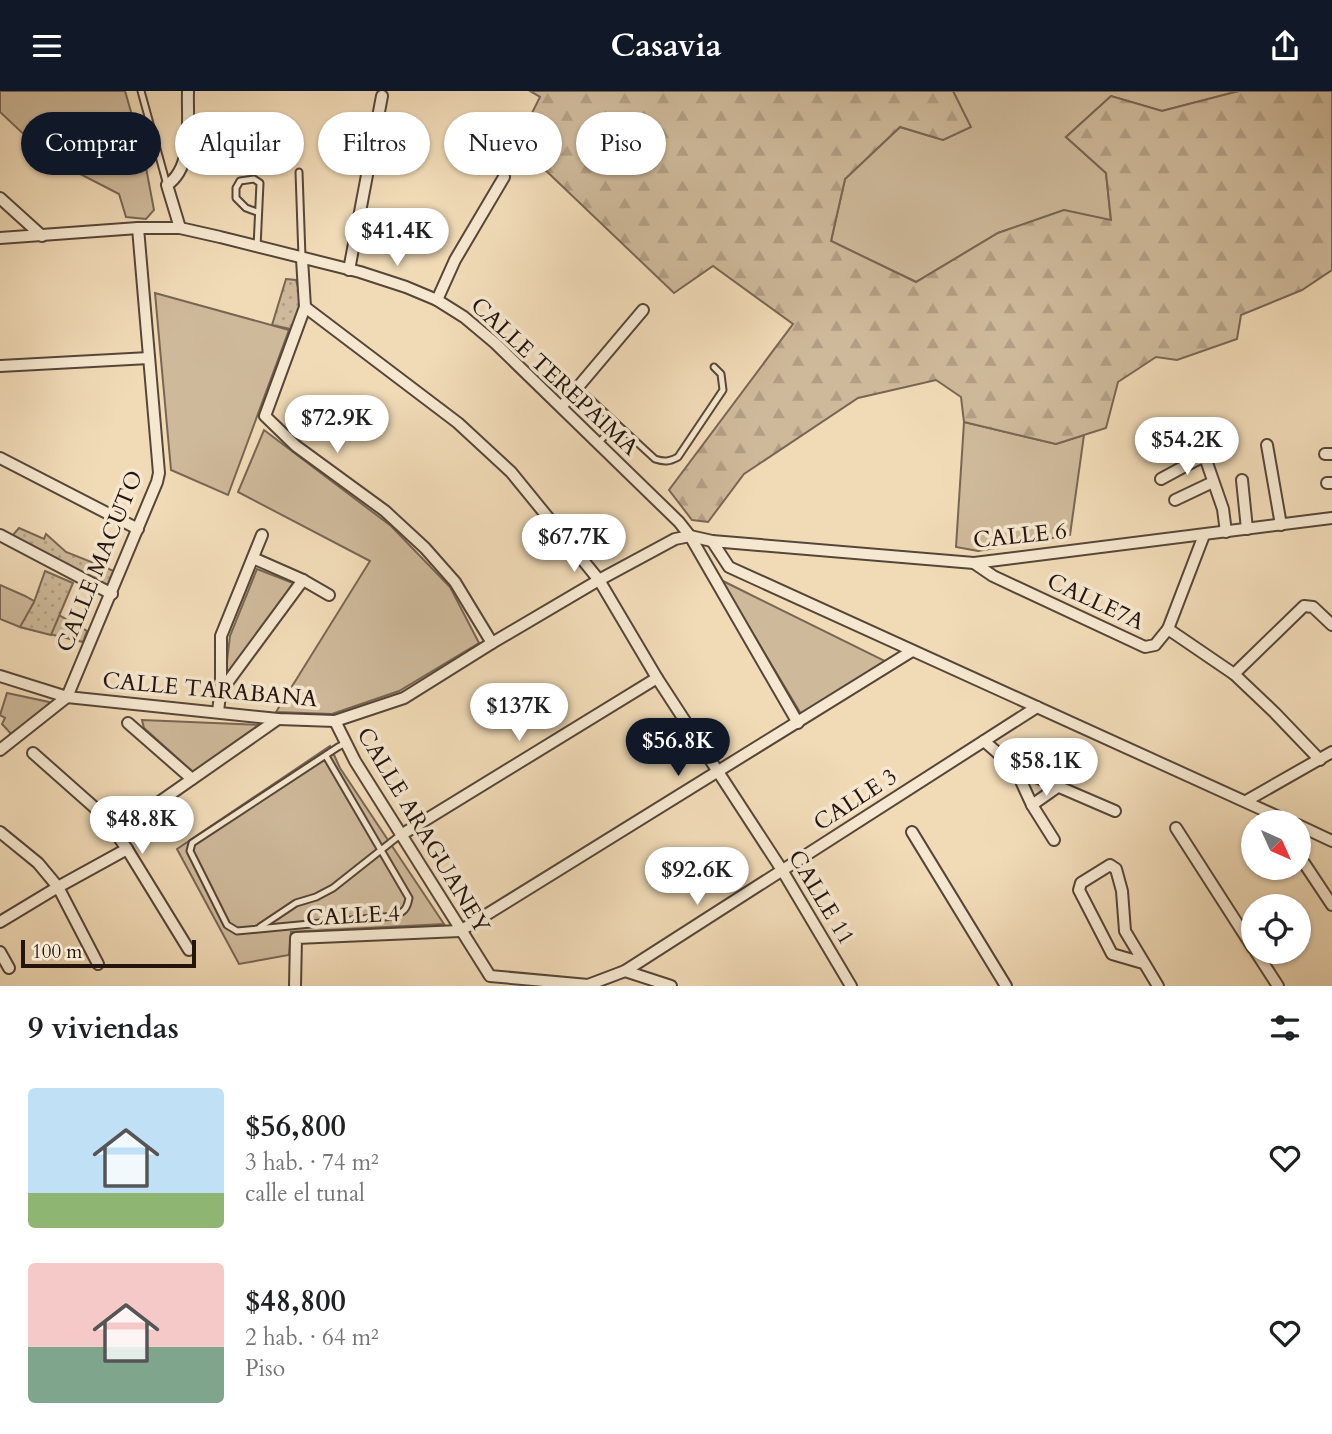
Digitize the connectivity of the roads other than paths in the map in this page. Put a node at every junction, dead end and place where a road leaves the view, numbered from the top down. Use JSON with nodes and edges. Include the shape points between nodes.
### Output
{"nodes":[{"id":1,"x":141,"y":91,"type":"edge"},
{"id":2,"x":188,"y":91,"type":"edge"},
{"id":3,"x":382,"y":96,"type":"dead end"},
{"id":4,"x":299,"y":175,"type":"edge"},
{"id":5,"x":504,"y":177,"type":"dead end"},
{"id":6,"x":167,"y":185,"type":"junction"},
{"id":7,"x":0,"y":198,"type":"edge"},
{"id":8,"x":257,"y":212,"type":"junction"},
{"id":9,"x":138,"y":228,"type":"junction"},
{"id":10,"x":180,"y":229,"type":"junction"},
{"id":11,"x":42,"y":236,"type":"junction"},
{"id":12,"x":0,"y":238,"type":"edge"},
{"id":13,"x":257,"y":247,"type":"junction"},
{"id":14,"x":302,"y":259,"type":"junction"},
{"id":15,"x":349,"y":270,"type":"junction"},
{"id":16,"x":437,"y":300,"type":"junction"},
{"id":17,"x":305,"y":307,"type":"junction"},
{"id":18,"x":643,"y":310,"type":"dead end"},
{"id":19,"x":149,"y":358,"type":"junction"},
{"id":20,"x":0,"y":366,"type":"edge"},
{"id":21,"x":714,"y":367,"type":"dead end"},
{"id":22,"x":587,"y":396,"type":"dead end"},
{"id":23,"x":562,"y":406,"type":"junction"},
{"id":24,"x":617,"y":424,"type":"junction"},
{"id":25,"x":599,"y":442,"type":"junction"},
{"id":26,"x":1267,"y":445,"type":"dead end"},
{"id":27,"x":0,"y":458,"type":"edge"},
{"id":28,"x":1161,"y":478,"type":"dead end"},
{"id":29,"x":1242,"y":479,"type":"dead end"},
{"id":30,"x":1213,"y":482,"type":"junction"},
{"id":31,"x":1175,"y":500,"type":"dead end"},
{"id":32,"x":1332,"y":518,"type":"edge"},
{"id":33,"x":1281,"y":525,"type":"junction"},
{"id":34,"x":138,"y":529,"type":"junction"},
{"id":35,"x":1247,"y":529,"type":"junction"},
{"id":36,"x":1226,"y":532,"type":"junction"},
{"id":37,"x":0,"y":535,"type":"edge"},
{"id":38,"x":262,"y":535,"type":"dead end"},
{"id":39,"x":1204,"y":535,"type":"junction"},
{"id":40,"x":690,"y":536,"type":"junction"},
{"id":41,"x":712,"y":541,"type":"junction"},
{"id":42,"x":253,"y":558,"type":"junction"},
{"id":43,"x":974,"y":563,"type":"junction"},
{"id":44,"x":303,"y":580,"type":"junction"},
{"id":45,"x":599,"y":580,"type":"junction"},
{"id":46,"x":112,"y":594,"type":"junction"},
{"id":47,"x":329,"y":595,"type":"dead end"},
{"id":48,"x":1332,"y":625,"type":"edge"},
{"id":49,"x":1168,"y":629,"type":"junction"},
{"id":50,"x":492,"y":643,"type":"junction"},
{"id":51,"x":912,"y":650,"type":"junction"},
{"id":52,"x":1234,"y":674,"type":"junction"},
{"id":53,"x":0,"y":676,"type":"edge"},
{"id":54,"x":657,"y":678,"type":"junction"},
{"id":55,"x":221,"y":687,"type":"junction"},
{"id":56,"x":67,"y":697,"type":"junction"},
{"id":57,"x":1037,"y":707,"type":"junction"},
{"id":58,"x":218,"y":712,"type":"junction"},
{"id":59,"x":278,"y":719,"type":"junction"},
{"id":60,"x":335,"y":721,"type":"junction"},
{"id":61,"x":128,"y":723,"type":"dead end"},
{"id":62,"x":798,"y":723,"type":"junction"},
{"id":63,"x":984,"y":741,"type":"junction"},
{"id":64,"x":346,"y":743,"type":"junction"},
{"id":65,"x":0,"y":750,"type":"edge"},
{"id":66,"x":1332,"y":752,"type":"edge"},
{"id":67,"x":33,"y":753,"type":"dead end"},
{"id":68,"x":326,"y":756,"type":"junction"},
{"id":69,"x":1320,"y":760,"type":"junction"},
{"id":70,"x":1015,"y":768,"type":"junction"},
{"id":71,"x":717,"y":772,"type":"junction"},
{"id":72,"x":192,"y":779,"type":"junction"},
{"id":73,"x":1059,"y":786,"type":"junction"},
{"id":74,"x":1246,"y":801,"type":"junction"},
{"id":75,"x":155,"y":804,"type":"dead end"},
{"id":76,"x":1032,"y":806,"type":"junction"},
{"id":77,"x":1265,"y":810,"type":"edge"},
{"id":78,"x":1115,"y":811,"type":"dead end"},
{"id":79,"x":1176,"y":828,"type":"dead end"},
{"id":80,"x":1311,"y":831,"type":"edge"},
{"id":81,"x":0,"y":832,"type":"edge"},
{"id":82,"x":912,"y":832,"type":"dead end"},
{"id":83,"x":401,"y":835,"type":"junction"},
{"id":84,"x":1054,"y":840,"type":"dead end"},
{"id":85,"x":1332,"y":841,"type":"edge"},
{"id":86,"x":127,"y":849,"type":"junction"},
{"id":87,"x":380,"y":849,"type":"junction"},
{"id":88,"x":782,"y":870,"type":"junction"},
{"id":89,"x":1311,"y":874,"type":"edge"},
{"id":90,"x":58,"y":887,"type":"junction"},
{"id":91,"x":1332,"y":905,"type":"edge"},
{"id":92,"x":0,"y":922,"type":"edge"},
{"id":93,"x":258,"y":929,"type":"junction"},
{"id":94,"x":460,"y":930,"type":"junction"},
{"id":95,"x":1241,"y":930,"type":"edge"},
{"id":96,"x":189,"y":950,"type":"dead end"},
{"id":97,"x":0,"y":952,"type":"edge"},
{"id":98,"x":1143,"y":963,"type":"junction"},
{"id":99,"x":98,"y":964,"type":"dead end"},
{"id":100,"x":1263,"y":964,"type":"edge"},
{"id":101,"x":9,"y":968,"type":"dead end"},
{"id":102,"x":625,"y":971,"type":"junction"},
{"id":103,"x":295,"y":986,"type":"edge"},
{"id":104,"x":671,"y":986,"type":"edge"},
{"id":105,"x":851,"y":986,"type":"edge"},
{"id":106,"x":1006,"y":986,"type":"edge"},
{"id":107,"x":1158,"y":986,"type":"edge"},
{"id":108,"x":1278,"y":986,"type":"edge"}],
"edges":[{"from":1,"to":6,"type":"lane"},
{"from":2,"to":6,"type":"street","via":[[186,160],[181,173]]},
{"from":3,"to":15,"type":"street"},
{"from":4,"to":14,"type":"lane"},
{"from":5,"to":16,"type":"street"},
{"from":6,"to":10,"type":"street"},
{"from":7,"to":11,"type":"street"},
{"from":8,"to":8,"type":"lane","via":[[260,183],[240,181],[236,198]]},
{"from":8,"to":13,"type":"lane"},
{"from":9,"to":10,"type":"street","name":"CALLE TEREPAIMA"},
{"from":9,"to":11,"type":"street","name":"CALLE TEREPAIMA"},
{"from":9,"to":19,"type":"street","name":"CALLE MACUTO"},
{"from":10,"to":13,"type":"street","name":"CALLE TEREPAIMA"},
{"from":11,"to":12,"type":"street","name":"CALLE TEREPAIMA"},
{"from":13,"to":14,"type":"street","name":"CALLE TEREPAIMA"},
{"from":14,"to":15,"type":"street","name":"CALLE TEREPAIMA"},
{"from":14,"to":17,"type":"street"},
{"from":15,"to":16,"type":"street","name":"CALLE TEREPAIMA"},
{"from":16,"to":23,"type":"street","name":"CALLE TEREPAIMA","via":[[495,343]]},
{"from":17,"to":45,"type":"street","via":[[458,423],[511,472]]},
{"from":17,"to":50,"type":"street","via":[[265,416],[425,548],[455,582]]},
{"from":18,"to":23,"type":"street"},
{"from":19,"to":20,"type":"street"},
{"from":19,"to":34,"type":"street","name":"CALLE MACUTO","via":[[159,473]]},
{"from":21,"to":24,"type":"lane","via":[[721,374],[723,390],[678,457],[663,462],[655,459]]},
{"from":22,"to":24,"type":"lane"},
{"from":23,"to":25,"type":"street","name":"CALLE TEREPAIMA"},
{"from":24,"to":25,"type":"lane"},
{"from":25,"to":40,"type":"street","name":"CALLE TEREPAIMA"},
{"from":26,"to":33,"type":"street"},
{"from":27,"to":34,"type":"street"},
{"from":28,"to":30,"type":"street","via":[[1202,457]]},
{"from":29,"to":35,"type":"street"},
{"from":30,"to":31,"type":"street"},
{"from":30,"to":36,"type":"street"},
{"from":32,"to":33,"type":"street","name":"CALLE 6"},
{"from":33,"to":35,"type":"street","name":"CALLE 6"},
{"from":34,"to":46,"type":"street","name":"CALLE MACUTO"},
{"from":35,"to":36,"type":"street","name":"CALLE 6"},
{"from":36,"to":39,"type":"street","name":"CALLE 6"},
{"from":37,"to":46,"type":"street"},
{"from":38,"to":42,"type":"street"},
{"from":39,"to":43,"type":"street","name":"CALLE 6"},
{"from":39,"to":49,"type":"street"},
{"from":40,"to":41,"type":"street"},
{"from":40,"to":45,"type":"street","via":[[675,539]]},
{"from":40,"to":62,"type":"street","name":"CALLE TEREPAIMA"},
{"from":41,"to":43,"type":"street","name":"CALLE 6"},
{"from":41,"to":51,"type":"street","via":[[729,568]]},
{"from":42,"to":44,"type":"street"},
{"from":42,"to":55,"type":"street","via":[[221,636]]},
{"from":43,"to":49,"type":"street","name":"CALLE7A","via":[[1145,647],[1155,645]]},
{"from":44,"to":47,"type":"street"},
{"from":44,"to":55,"type":"street"},
{"from":45,"to":50,"type":"street","name":"CALLE ARAGUANEY"},
{"from":45,"to":54,"type":"street","name":"CALLE 11"},
{"from":46,"to":56,"type":"street","name":"CALLE MACUTO"},
{"from":48,"to":52,"type":"street","via":[[1312,607],[1304,606]]},
{"from":49,"to":52,"type":"street","name":"CALLE7A"},
{"from":50,"to":60,"type":"street","name":"CALLE ARAGUANEY","via":[[404,698]]},
{"from":51,"to":57,"type":"street"},
{"from":51,"to":62,"type":"street"},
{"from":52,"to":69,"type":"street","name":"CALLE7A"},
{"from":53,"to":56,"type":"street","name":"CALLE TARABANA"},
{"from":54,"to":71,"type":"street","name":"CALLE 11"},
{"from":54,"to":83,"type":"street"},
{"from":55,"to":58,"type":"street"},
{"from":56,"to":58,"type":"street","name":"CALLE TARABANA"},
{"from":56,"to":65,"type":"street"},
{"from":57,"to":63,"type":"street","name":"CALLE 3"},
{"from":57,"to":74,"type":"street"},
{"from":58,"to":59,"type":"street","name":"CALLE TARABANA"},
{"from":59,"to":60,"type":"street","name":"CALLE TARABANA"},
{"from":59,"to":72,"type":"street"},
{"from":60,"to":64,"type":"street","name":"CALLE ARAGUANEY"},
{"from":61,"to":72,"type":"street"},
{"from":62,"to":71,"type":"street"},
{"from":63,"to":70,"type":"street"},
{"from":63,"to":88,"type":"street","name":"CALLE 3"},
{"from":64,"to":68,"type":"lane"},
{"from":64,"to":83,"type":"street","name":"CALLE ARAGUANEY"},
{"from":66,"to":69,"type":"street"},
{"from":67,"to":86,"type":"street","via":[[103,814]]},
{"from":68,"to":87,"type":"lane"},
{"from":68,"to":93,"type":"lane","via":[[192,843],[190,851],[227,925],[237,931]]},
{"from":69,"to":74,"type":"street"},
{"from":70,"to":73,"type":"street"},
{"from":70,"to":76,"type":"street"},
{"from":71,"to":88,"type":"street","name":"CALLE 11"},
{"from":71,"to":94,"type":"street"},
{"from":72,"to":75,"type":"street"},
{"from":73,"to":76,"type":"street"},
{"from":73,"to":78,"type":"street"},
{"from":74,"to":77,"type":"street"},
{"from":76,"to":84,"type":"street"},
{"from":79,"to":95,"type":"street"},
{"from":80,"to":85,"type":"street"},
{"from":81,"to":90,"type":"street","via":[[38,863]]},
{"from":82,"to":106,"type":"street"},
{"from":83,"to":87,"type":"lane"},
{"from":83,"to":94,"type":"street","name":"CALLE ARAGUANEY"},
{"from":86,"to":90,"type":"street"},
{"from":86,"to":96,"type":"street"},
{"from":87,"to":93,"type":"lane","via":[[333,888],[296,903]]},
{"from":87,"to":93,"type":"lane","via":[[409,898],[402,913]]},
{"from":88,"to":102,"type":"street","name":"CALLE 3"},
{"from":88,"to":105,"type":"street","name":"CALLE 11"},
{"from":89,"to":91,"type":"street"},
{"from":90,"to":92,"type":"street"},
{"from":90,"to":99,"type":"street"},
{"from":94,"to":102,"type":"street","name":"CALLE ARAGUANEY","via":[[490,976],[589,985]]},
{"from":94,"to":103,"type":"street","name":"CALLE 4","via":[[296,938]]},
{"from":97,"to":101,"type":"street"},
{"from":98,"to":98,"type":"street","via":[[1125,930],[1122,891],[1116,869],[1110,865],[1081,883],[1079,890],[1112,954]]},
{"from":98,"to":107,"type":"street"},
{"from":100,"to":108,"type":"street"},
{"from":102,"to":104,"type":"street"}]}
